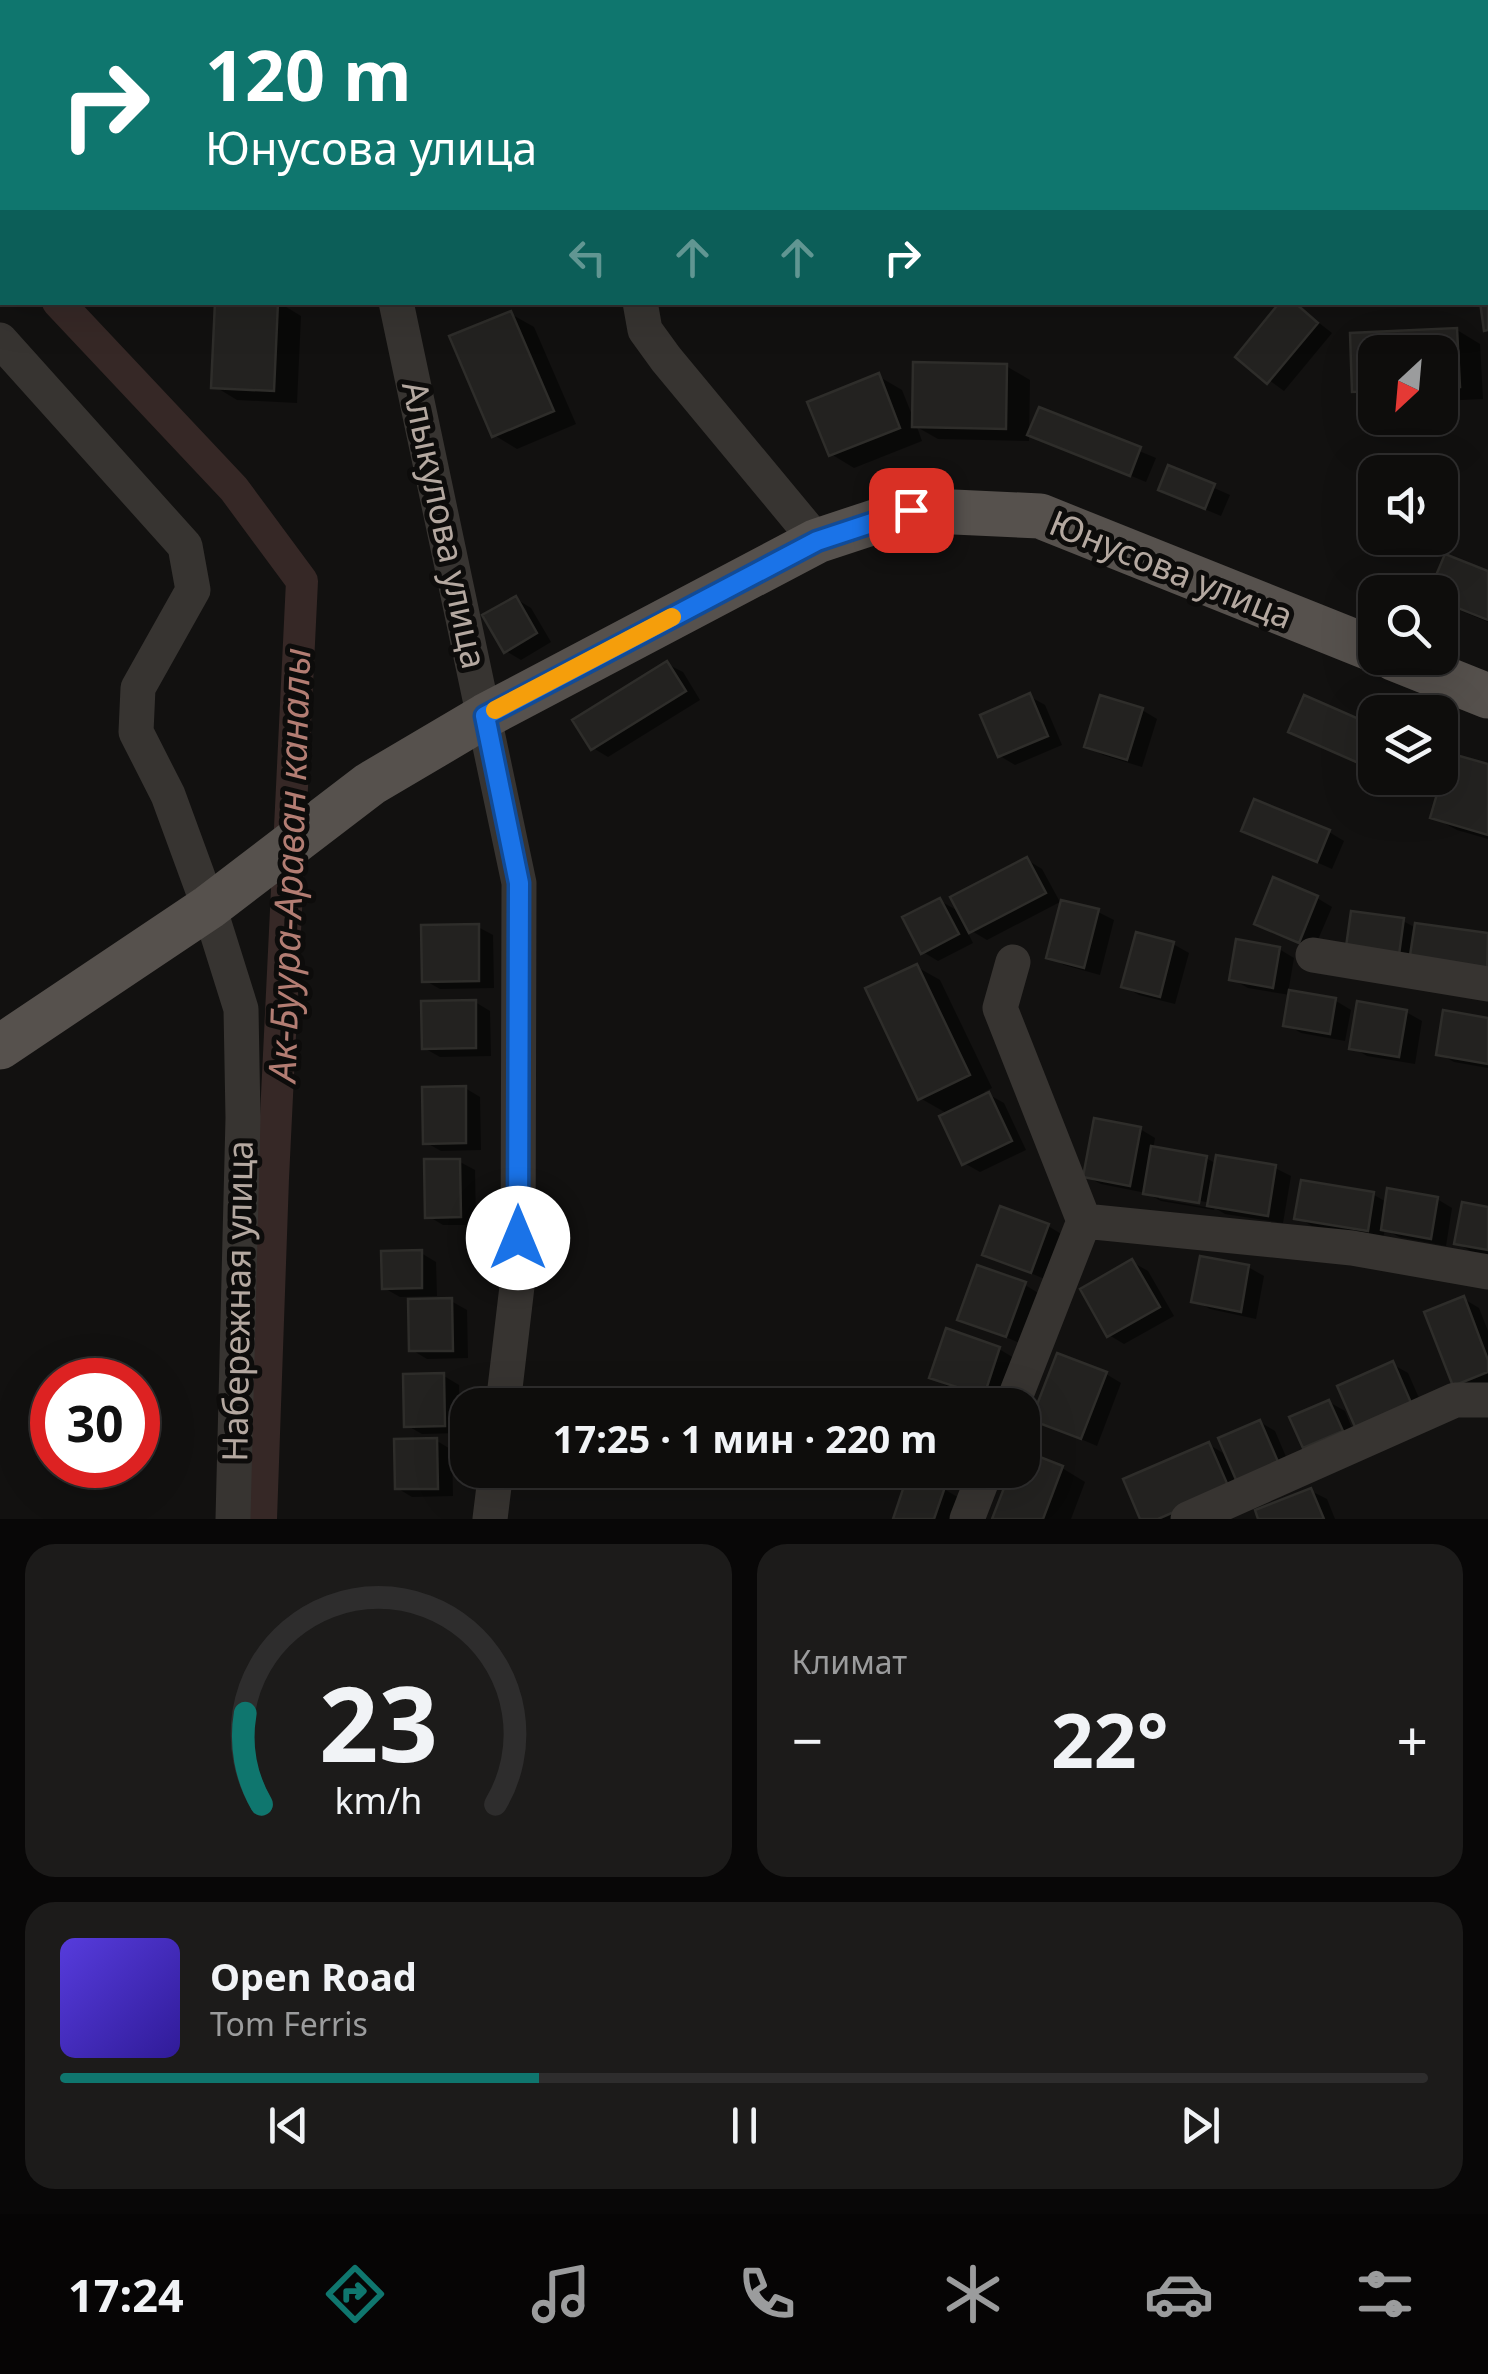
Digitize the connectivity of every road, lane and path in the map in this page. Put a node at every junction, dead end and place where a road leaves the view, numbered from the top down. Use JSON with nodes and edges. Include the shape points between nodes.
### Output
{"nodes":[{"id":1,"x":397,"y":305,"type":"edge"},
{"id":2,"x":641,"y":305,"type":"edge"},
{"id":3,"x":0,"y":340,"type":"edge"},
{"id":4,"x":817,"y":541,"type":"junction"},
{"id":5,"x":1358,"y":643,"type":"edge"},
{"id":6,"x":1435,"y":675,"type":"edge"},
{"id":7,"x":1488,"y":696,"type":"edge"},
{"id":8,"x":485,"y":716,"type":"junction"},
{"id":9,"x":226,"y":893,"type":"junction"},
{"id":10,"x":1313,"y":955,"type":"dead end"},
{"id":11,"x":1013,"y":962,"type":"dead end"},
{"id":12,"x":1488,"y":984,"type":"edge"},
{"id":13,"x":0,"y":1047,"type":"edge"},
{"id":14,"x":1084,"y":1221,"type":"junction"},
{"id":15,"x":1488,"y":1272,"type":"edge"},
{"id":16,"x":505,"y":1388,"type":"edge"},
{"id":17,"x":1019,"y":1388,"type":"edge"},
{"id":18,"x":1488,"y":1400,"type":"edge"},
{"id":19,"x":494,"y":1488,"type":"edge"},
{"id":20,"x":979,"y":1488,"type":"edge"},
{"id":21,"x":233,"y":1519,"type":"edge"},
{"id":22,"x":490,"y":1519,"type":"edge"},
{"id":23,"x":967,"y":1519,"type":"edge"},
{"id":24,"x":1188,"y":1519,"type":"edge"}],
"edges":[{"from":1,"to":8,"type":"street","name":"Алыкулова улица"},
{"from":2,"to":4,"type":"street","via":[[646,330],[666,359]]},
{"from":3,"to":9,"type":"street","name":"Набережная улица","via":[[185,546],[194,590],[138,688],[136,732]]},
{"from":4,"to":5,"type":"main road","name":"Юнусова улица","via":[[911,510],[1040,516]]},
{"from":4,"to":8,"type":"main road","name":"Юнусова улица"},
{"from":6,"to":7,"type":"main road"},
{"from":8,"to":9,"type":"main road","name":"Юнусова улица","via":[[370,784]]},
{"from":8,"to":16,"type":"street","name":"Алыкулова улица","via":[[519,883],[518,1278]]},
{"from":9,"to":13,"type":"main road","name":"Юнусова улица"},
{"from":9,"to":21,"type":"street","name":"Набережная улица","via":[[241,1009],[243,1118]]},
{"from":10,"to":12,"type":"street"},
{"from":11,"to":14,"type":"street","via":[[1000,1008]]},
{"from":14,"to":15,"type":"street","via":[[1352,1248]]},
{"from":14,"to":17,"type":"street"},
{"from":18,"to":24,"type":"street","via":[[1455,1400]]},
{"from":19,"to":22,"type":"street"},
{"from":20,"to":23,"type":"street"}]}
